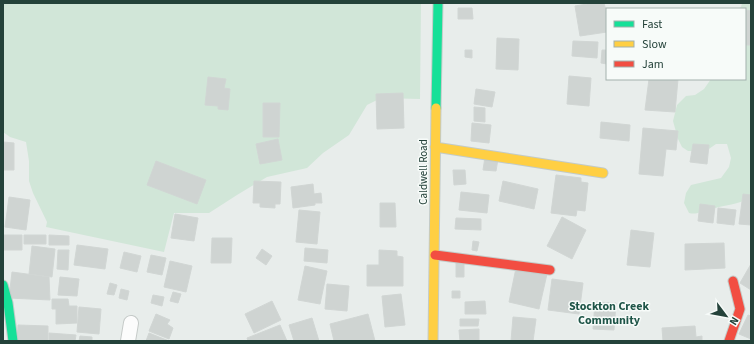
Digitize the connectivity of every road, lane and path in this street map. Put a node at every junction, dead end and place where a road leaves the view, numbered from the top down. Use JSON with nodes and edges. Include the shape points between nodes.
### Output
{"nodes":[{"id":1,"x":438,"y":3,"type":"edge"},
{"id":2,"x":435,"y":147,"type":"junction"},
{"id":3,"x":603,"y":173,"type":"dead end"},
{"id":4,"x":435,"y":255,"type":"junction"},
{"id":5,"x":550,"y":270,"type":"dead end"},
{"id":6,"x":733,"y":281,"type":"dead end"},
{"id":7,"x":3,"y":285,"type":"edge"},
{"id":8,"x":131,"y":323,"type":"dead end"},
{"id":9,"x":13,"y":341,"type":"edge"},
{"id":10,"x":128,"y":341,"type":"edge"},
{"id":11,"x":433,"y":341,"type":"edge"},
{"id":12,"x":729,"y":341,"type":"edge"}],
"edges":[{"from":1,"to":2,"type":"street","name":"Caldwell Road"},
{"from":2,"to":3,"type":"street"},
{"from":2,"to":4,"type":"street","name":"Caldwell Road"},
{"from":4,"to":5,"type":"street"},
{"from":4,"to":11,"type":"street","name":"Caldwell Road"},
{"from":6,"to":12,"type":"street","via":[[740,309]]},
{"from":7,"to":9,"type":"street"},
{"from":8,"to":10,"type":"street"}]}
